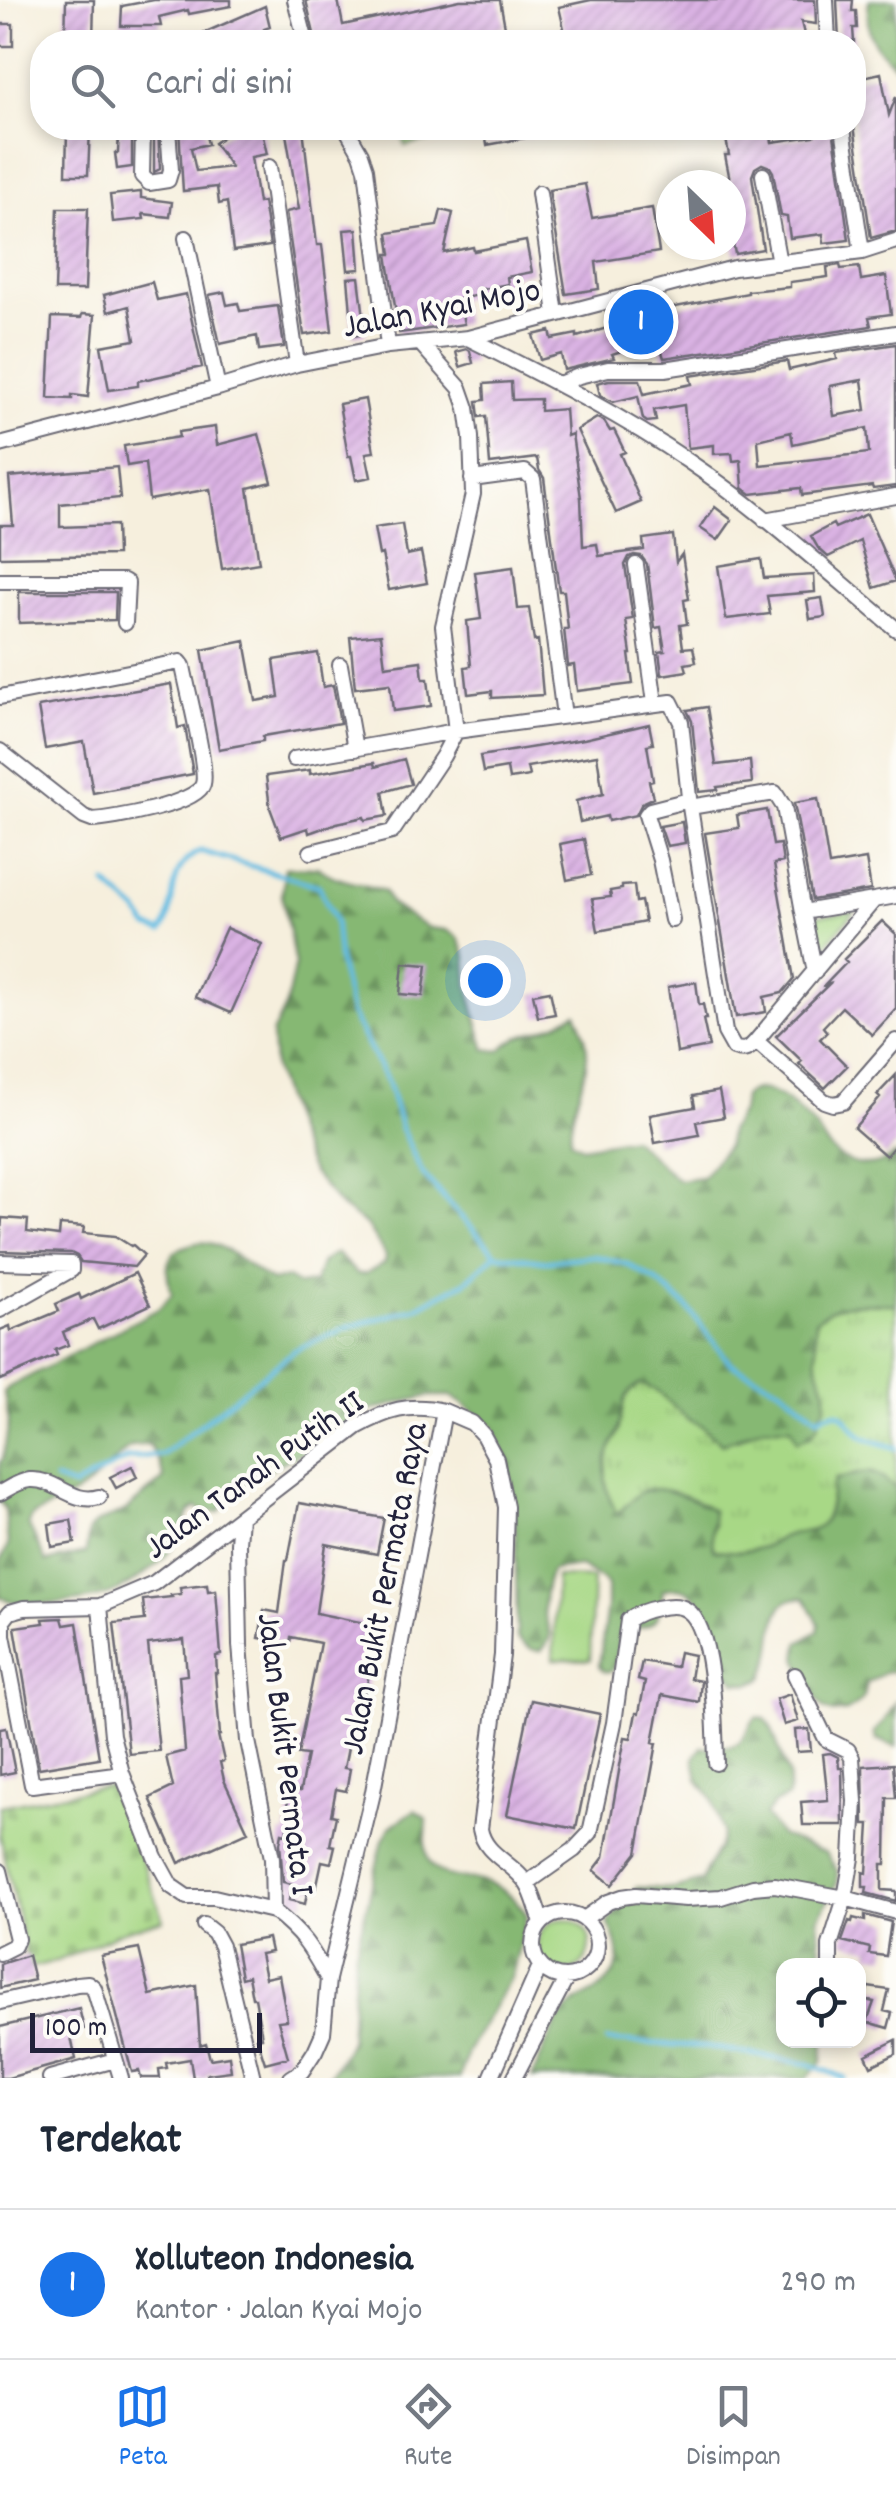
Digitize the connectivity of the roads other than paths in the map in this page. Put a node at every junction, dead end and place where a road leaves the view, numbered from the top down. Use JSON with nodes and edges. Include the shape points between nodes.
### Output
{"nodes":[{"id":1,"x":295,"y":0,"type":"edge"},
{"id":2,"x":826,"y":0,"type":"edge"},
{"id":3,"x":303,"y":30,"type":"edge"},
{"id":4,"x":827,"y":30,"type":"edge"},
{"id":5,"x":143,"y":140,"type":"edge"},
{"id":6,"x":169,"y":140,"type":"edge"},
{"id":7,"x":353,"y":140,"type":"edge"},
{"id":8,"x":845,"y":140,"type":"edge"},
{"id":9,"x":270,"y":167,"type":"dead end"},
{"id":10,"x":763,"y":175,"type":"dead end"},
{"id":11,"x":539,"y":193,"type":"dead end"},
{"id":12,"x":186,"y":238,"type":"dead end"},
{"id":13,"x":896,"y":240,"type":"edge"},
{"id":14,"x":862,"y":252,"type":"junction"},
{"id":15,"x":779,"y":262,"type":"junction"},
{"id":16,"x":556,"y":314,"type":"junction"},
{"id":17,"x":896,"y":332,"type":"edge"},
{"id":18,"x":468,"y":338,"type":"junction"},
{"id":19,"x":421,"y":344,"type":"junction"},
{"id":20,"x":388,"y":346,"type":"junction"},
{"id":21,"x":298,"y":364,"type":"junction"},
{"id":22,"x":558,"y":384,"type":"junction"},
{"id":23,"x":218,"y":388,"type":"junction"},
{"id":24,"x":0,"y":445,"type":"edge"},
{"id":25,"x":472,"y":479,"type":"junction"},
{"id":26,"x":896,"y":496,"type":"edge"},
{"id":27,"x":765,"y":520,"type":"junction"},
{"id":28,"x":636,"y":565,"type":"dead end"},
{"id":29,"x":0,"y":581,"type":"edge"},
{"id":30,"x":126,"y":623,"type":"dead end"},
{"id":31,"x":896,"y":629,"type":"edge"},
{"id":32,"x":340,"y":665,"type":"dead end"},
{"id":33,"x":0,"y":697,"type":"edge"},
{"id":34,"x":655,"y":703,"type":"junction"},
{"id":35,"x":564,"y":716,"type":"junction"},
{"id":36,"x":456,"y":731,"type":"junction"},
{"id":37,"x":355,"y":749,"type":"junction"},
{"id":38,"x":0,"y":751,"type":"edge"},
{"id":39,"x":294,"y":759,"type":"dead end"},
{"id":40,"x":690,"y":804,"type":"junction"},
{"id":41,"x":311,"y":852,"type":"dead end"},
{"id":42,"x":896,"y":896,"type":"edge"},
{"id":43,"x":874,"y":900,"type":"junction"},
{"id":44,"x":803,"y":912,"type":"junction"},
{"id":45,"x":672,"y":920,"type":"dead end"},
{"id":46,"x":815,"y":972,"type":"junction"},
{"id":47,"x":756,"y":1040,"type":"junction"},
{"id":48,"x":896,"y":1041,"type":"edge"},
{"id":49,"x":0,"y":1262,"type":"edge"},
{"id":50,"x":0,"y":1310,"type":"edge"},
{"id":51,"x":444,"y":1411,"type":"junction"},
{"id":52,"x":0,"y":1493,"type":"edge"},
{"id":53,"x":99,"y":1496,"type":"dead end"},
{"id":54,"x":240,"y":1517,"type":"junction"},
{"id":55,"x":100,"y":1606,"type":"junction"},
{"id":56,"x":795,"y":1675,"type":"dead end"},
{"id":57,"x":716,"y":1763,"type":"dead end"},
{"id":58,"x":122,"y":1773,"type":"junction"},
{"id":59,"x":0,"y":1873,"type":"edge"},
{"id":60,"x":527,"y":1884,"type":"junction"},
{"id":61,"x":844,"y":1898,"type":"junction"},
{"id":62,"x":273,"y":1911,"type":"junction"},
{"id":63,"x":896,"y":1912,"type":"edge"},
{"id":64,"x":584,"y":1919,"type":"junction"},
{"id":65,"x":542,"y":1922,"type":"junction"},
{"id":66,"x":204,"y":1925,"type":"dead end"},
{"id":67,"x":0,"y":1953,"type":"edge"},
{"id":68,"x":830,"y":1958,"type":"edge"},
{"id":69,"x":540,"y":1966,"type":"junction"},
{"id":70,"x":567,"y":1977,"type":"junction"},
{"id":71,"x":328,"y":1980,"type":"junction"},
{"id":72,"x":0,"y":2002,"type":"edge"},
{"id":73,"x":115,"y":2060,"type":"junction"},
{"id":74,"x":50,"y":2078,"type":"edge"},
{"id":75,"x":121,"y":2078,"type":"edge"},
{"id":76,"x":254,"y":2078,"type":"edge"},
{"id":77,"x":291,"y":2078,"type":"edge"},
{"id":78,"x":491,"y":2078,"type":"edge"},
{"id":79,"x":514,"y":2078,"type":"edge"}],
"edges":[{"from":1,"to":3,"type":"street"},
{"from":2,"to":4,"type":"street"},
{"from":5,"to":6,"type":"street","via":[[142,176],[149,183],[168,180]]},
{"from":7,"to":20,"type":"street","via":[[366,170]]},
{"from":8,"to":14,"type":"street"},
{"from":9,"to":21,"type":"street"},
{"from":10,"to":15,"type":"street"},
{"from":11,"to":16,"type":"street"},
{"from":12,"to":23,"type":"street"},
{"from":13,"to":14,"type":"street","name":"Jalan Kyai Mojo"},
{"from":14,"to":15,"type":"street","name":"Jalan Kyai Mojo"},
{"from":15,"to":16,"type":"street","name":"Jalan Kyai Mojo"},
{"from":16,"to":18,"type":"street","name":"Jalan Kyai Mojo"},
{"from":17,"to":22,"type":"street","via":[[665,369],[608,369]]},
{"from":18,"to":19,"type":"street","name":"Jalan Kyai Mojo"},
{"from":18,"to":22,"type":"street"},
{"from":19,"to":20,"type":"street","name":"Jalan Kyai Mojo"},
{"from":19,"to":25,"type":"street","via":[[463,395]]},
{"from":20,"to":21,"type":"street","name":"Jalan Kyai Mojo"},
{"from":21,"to":23,"type":"street","name":"Jalan Kyai Mojo"},
{"from":22,"to":27,"type":"street","via":[[690,462]]},
{"from":23,"to":24,"type":"street","name":"Jalan Kyai Mojo"},
{"from":25,"to":35,"type":"street","via":[[525,472],[533,479]]},
{"from":25,"to":36,"type":"street","via":[[444,626]]},
{"from":26,"to":27,"type":"street"},
{"from":27,"to":31,"type":"street"},
{"from":28,"to":34,"type":"street"},
{"from":29,"to":30,"type":"street","via":[[124,582]]},
{"from":32,"to":37,"type":"street"},
{"from":33,"to":38,"type":"street","via":[[180,662],[204,782],[180,801],[92,820]]},
{"from":34,"to":35,"type":"street"},
{"from":34,"to":40,"type":"street","via":[[671,702],[679,716]]},
{"from":35,"to":36,"type":"street"},
{"from":36,"to":37,"type":"street"},
{"from":36,"to":41,"type":"street","via":[[392,832]]},
{"from":37,"to":39,"type":"street"},
{"from":40,"to":44,"type":"street","via":[[778,795]]},
{"from":40,"to":45,"type":"street","via":[[646,815]]},
{"from":40,"to":47,"type":"street","via":[[726,1032],[740,1050]]},
{"from":42,"to":43,"type":"street"},
{"from":43,"to":44,"type":"street"},
{"from":43,"to":46,"type":"street"},
{"from":44,"to":46,"type":"street"},
{"from":46,"to":47,"type":"street"},
{"from":47,"to":48,"type":"street","via":[[833,1104],[843,1102]]},
{"from":49,"to":50,"type":"street","via":[[72,1267]]},
{"from":51,"to":54,"type":"street","name":"Jalan Tanah Putih II","via":[[383,1412]]},
{"from":51,"to":60,"type":"street","name":"Jalan Bukit Permata Raya","via":[[483,1435],[496,1459],[506,1507],[502,1656],[480,1829],[488,1849]]},
{"from":51,"to":71,"type":"street","name":"Jalan Bukit Permata Raya","via":[[372,1797]]},
{"from":52,"to":53,"type":"street","via":[[32,1480],[81,1499]]},
{"from":54,"to":55,"type":"street","name":"Jalan Tanah Putih II","via":[[166,1576]]},
{"from":54,"to":62,"type":"street","name":"Jalan Bukit Permata I","via":[[248,1741],[272,1858]]},
{"from":55,"to":58,"type":"street","via":[[109,1715]]},
{"from":55,"to":58,"type":"street","via":[[10,1612],[2,1635],[32,1784]]},
{"from":56,"to":61,"type":"street","via":[[826,1739],[852,1758],[855,1821]]},
{"from":57,"to":60,"type":"street","via":[[706,1641],[694,1616],[678,1606],[636,1614],[628,1620],[590,1834]]},
{"from":58,"to":62,"type":"street","via":[[170,1886],[187,1897]]},
{"from":59,"to":67,"type":"street","via":[[16,1939]]},
{"from":60,"to":65,"type":"street","name":"Jalan Bukit Permata Raya"},
{"from":61,"to":63,"type":"street"},
{"from":61,"to":64,"type":"street","via":[[776,1885],[721,1897],[636,1895],[608,1902]]},
{"from":61,"to":68,"type":"street"},
{"from":62,"to":71,"type":"street","name":"Jalan Bukit Permata I","via":[[308,1942]]},
{"from":64,"to":65,"type":"street","via":[[562,1913]]},
{"from":64,"to":70,"type":"street","via":[[595,1933],[596,1951],[588,1967]]},
{"from":65,"to":69,"type":"street","name":"Jalan Bukit Permata Raya","via":[[532,1948]]},
{"from":66,"to":76,"type":"street","via":[[221,1946]]},
{"from":69,"to":70,"type":"street"},
{"from":69,"to":78,"type":"street"},
{"from":70,"to":79,"type":"street"},
{"from":71,"to":77,"type":"street","name":"Jalan Bukit Permata Raya","via":[[323,2033]]},
{"from":72,"to":73,"type":"street","via":[[88,1984]]},
{"from":73,"to":74,"type":"street"},
{"from":73,"to":75,"type":"street"}]}
